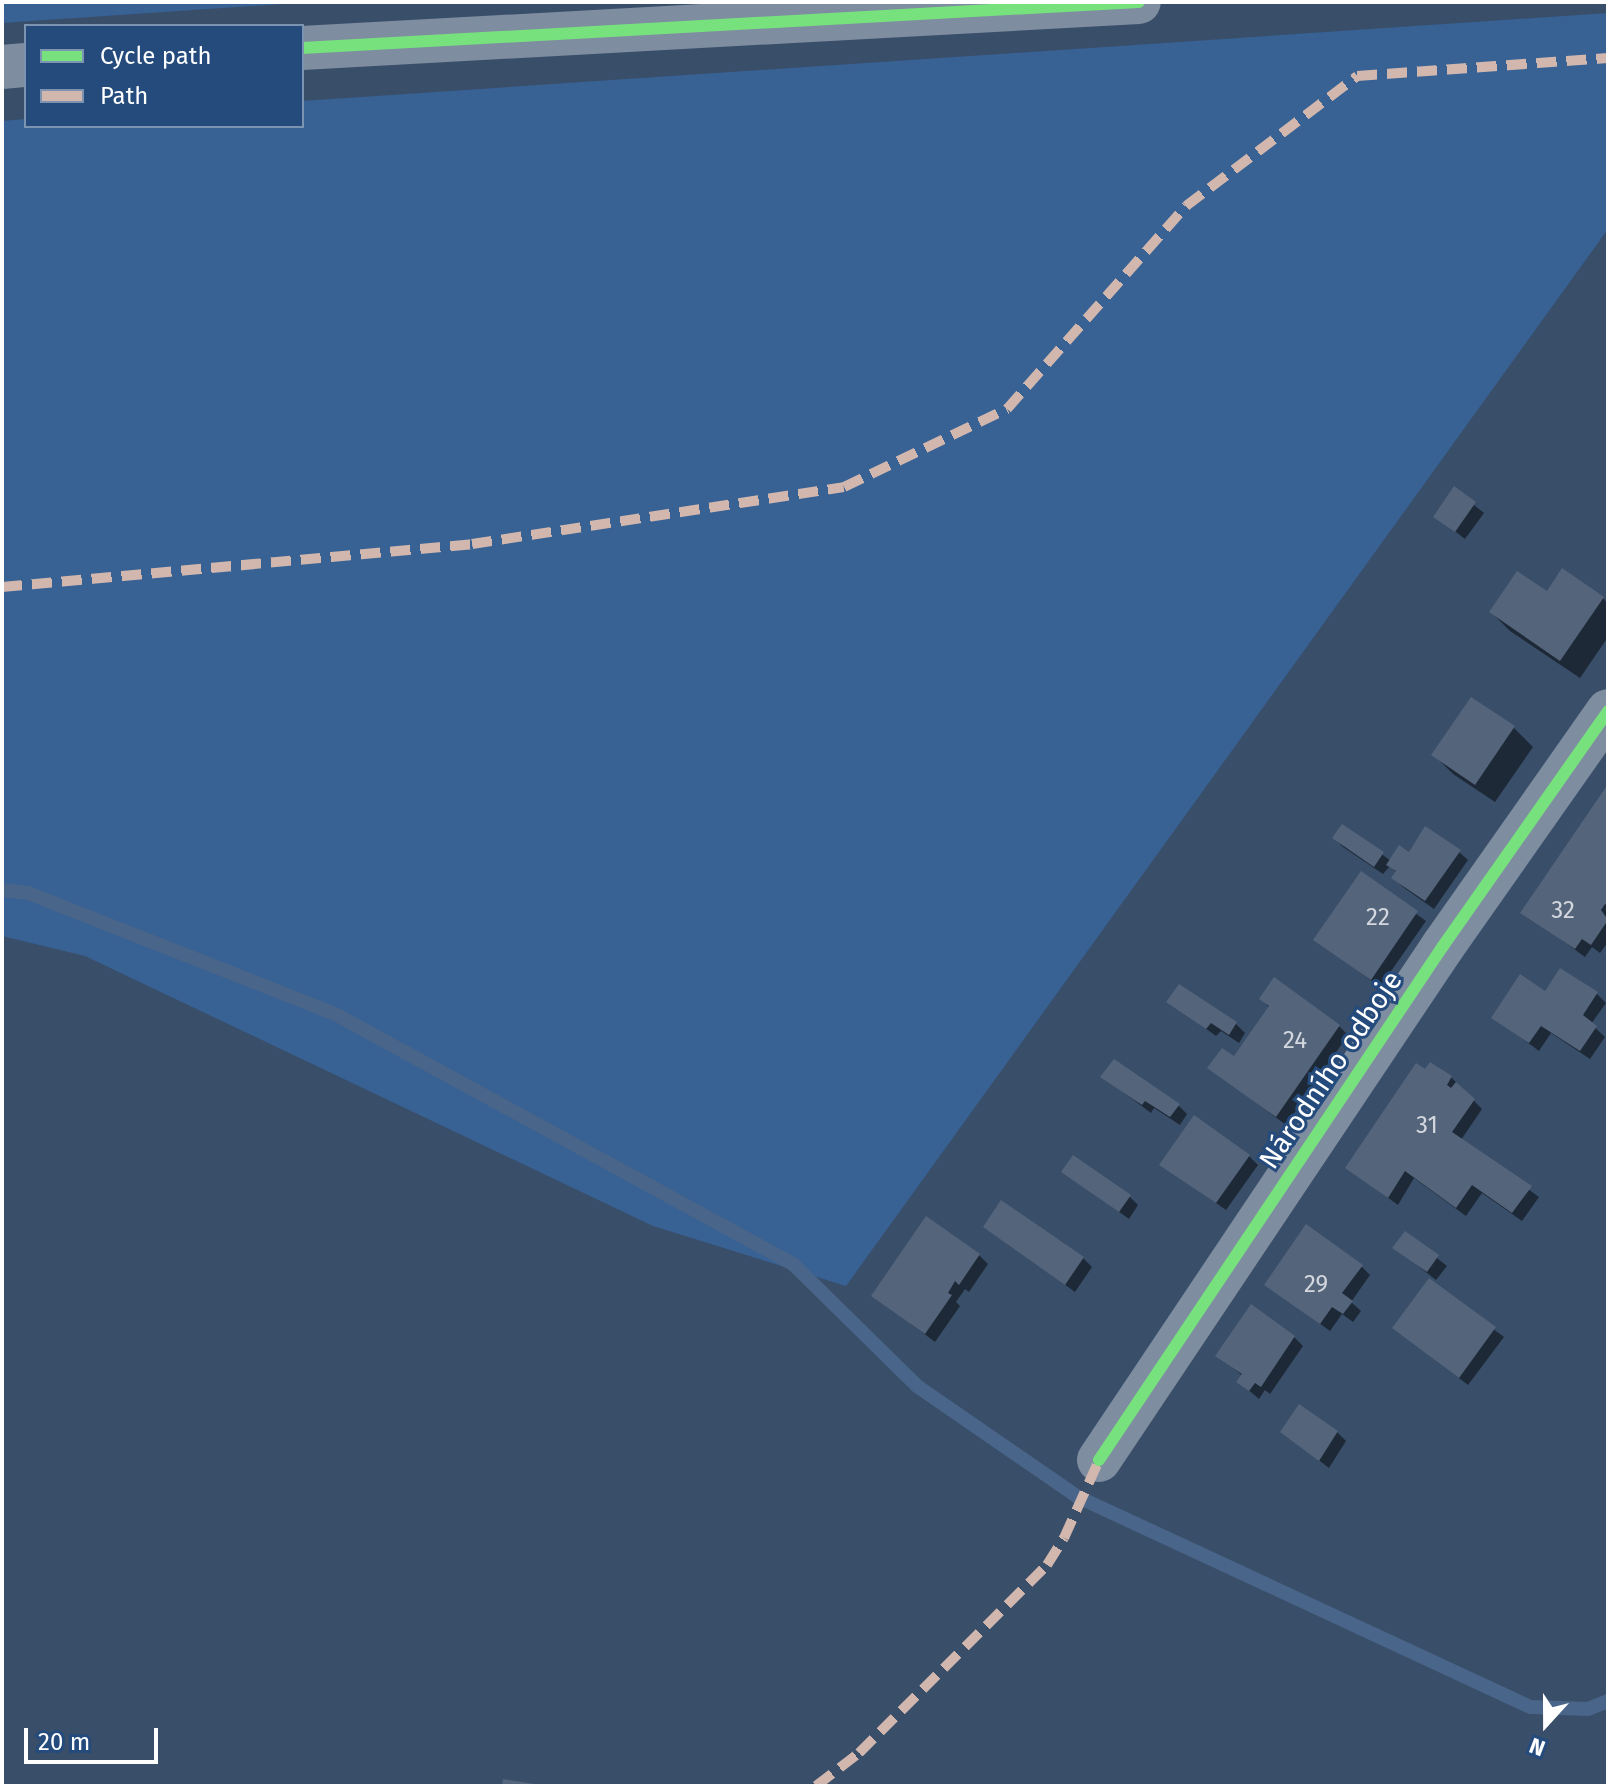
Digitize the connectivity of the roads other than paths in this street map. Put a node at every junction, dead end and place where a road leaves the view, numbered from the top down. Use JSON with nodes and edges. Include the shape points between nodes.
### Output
{"nodes":[{"id":1,"x":1139,"y":2,"type":"edge"},
{"id":2,"x":304,"y":48,"type":"edge"},
{"id":3,"x":24,"y":65,"type":"edge"},
{"id":4,"x":2,"y":67,"type":"edge"},
{"id":5,"x":1608,"y":711,"type":"edge"},
{"id":6,"x":1099,"y":1460,"type":"dead end"}],
"edges":[{"from":1,"to":2,"type":"street"},
{"from":3,"to":4,"type":"street"},
{"from":5,"to":6,"type":"street","name":"Národního odboje","via":[[1443,946]]}]}
